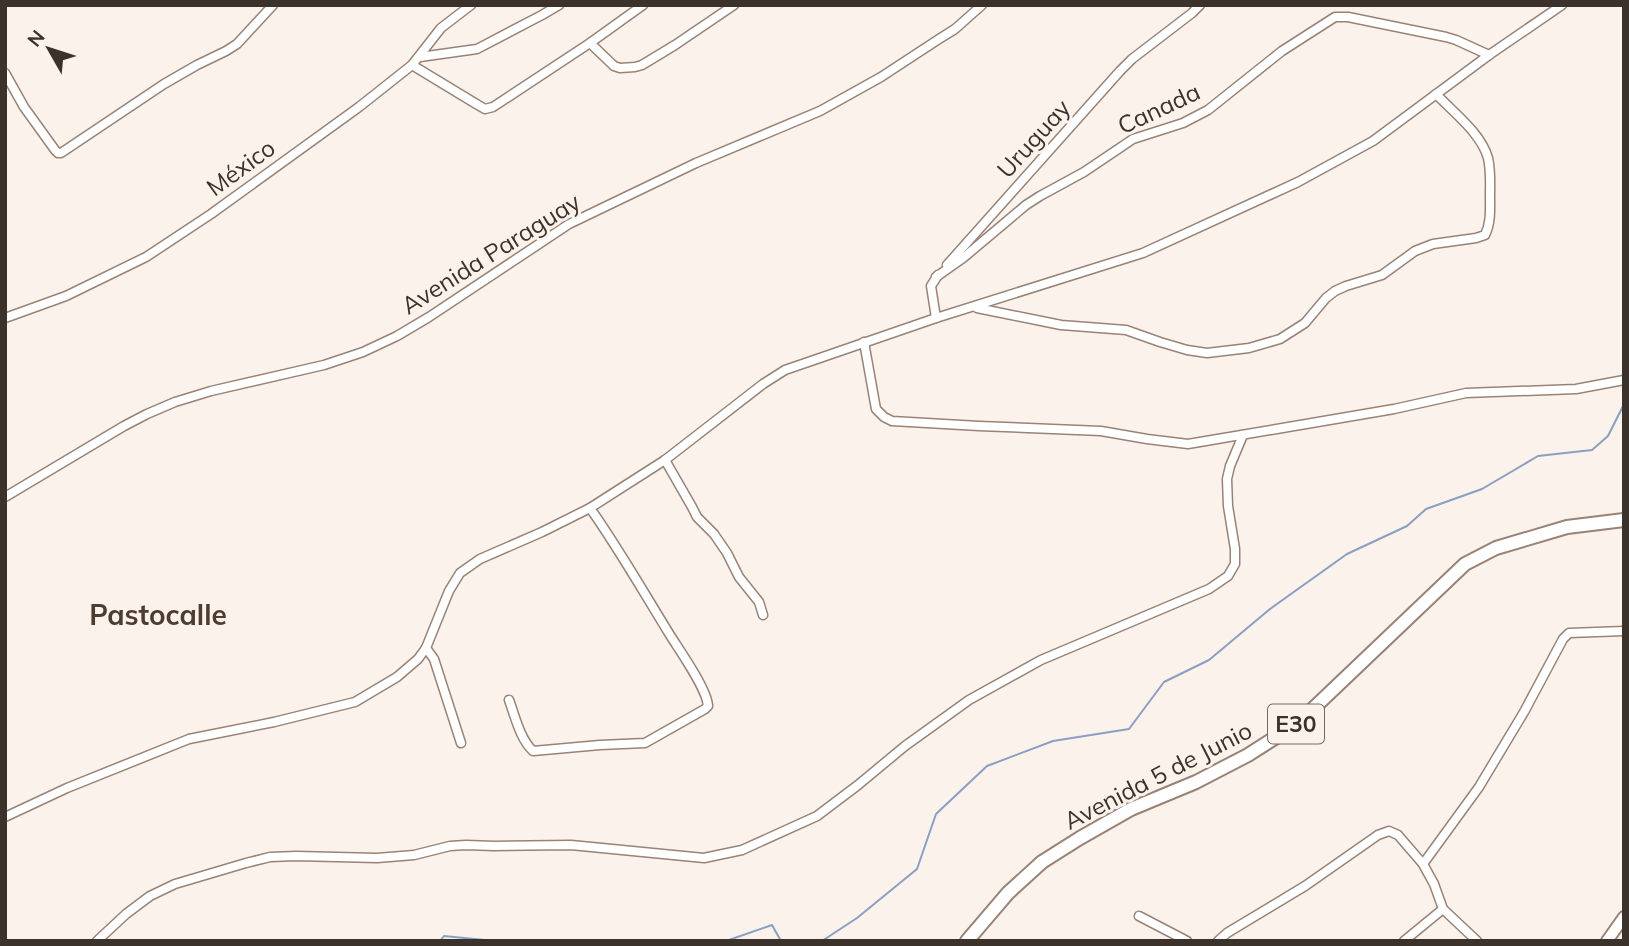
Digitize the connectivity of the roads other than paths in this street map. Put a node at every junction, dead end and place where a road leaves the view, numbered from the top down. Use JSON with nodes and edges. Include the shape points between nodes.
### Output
{"nodes":[{"id":1,"x":273,"y":5,"type":"edge"},
{"id":2,"x":471,"y":5,"type":"edge"},
{"id":3,"x":559,"y":5,"type":"edge"},
{"id":4,"x":643,"y":5,"type":"edge"},
{"id":5,"x":734,"y":5,"type":"edge"},
{"id":6,"x":982,"y":5,"type":"edge"},
{"id":7,"x":1200,"y":5,"type":"edge"},
{"id":8,"x":1562,"y":5,"type":"edge"},
{"id":9,"x":590,"y":43,"type":"junction"},
{"id":10,"x":1489,"y":55,"type":"junction"},
{"id":11,"x":420,"y":57,"type":"junction"},
{"id":12,"x":412,"y":65,"type":"junction"},
{"id":13,"x":5,"y":73,"type":"edge"},
{"id":14,"x":1436,"y":94,"type":"junction"},
{"id":15,"x":936,"y":277,"type":"junction"},
{"id":16,"x":974,"y":307,"type":"junction"},
{"id":17,"x":5,"y":318,"type":"edge"},
{"id":18,"x":936,"y":318,"type":"junction"},
{"id":19,"x":864,"y":342,"type":"junction"},
{"id":20,"x":1624,"y":380,"type":"edge"},
{"id":21,"x":1243,"y":435,"type":"junction"},
{"id":22,"x":665,"y":460,"type":"junction"},
{"id":23,"x":5,"y":497,"type":"edge"},
{"id":24,"x":590,"y":508,"type":"junction"},
{"id":25,"x":1624,"y":520,"type":"edge"},
{"id":26,"x":763,"y":615,"type":"dead end"},
{"id":27,"x":1624,"y":631,"type":"edge"},
{"id":28,"x":426,"y":648,"type":"junction"},
{"id":29,"x":509,"y":700,"type":"dead end"},
{"id":30,"x":461,"y":743,"type":"dead end"},
{"id":31,"x":5,"y":817,"type":"edge"},
{"id":32,"x":1423,"y":864,"type":"junction"},
{"id":33,"x":1443,"y":909,"type":"junction"},
{"id":34,"x":1139,"y":916,"type":"dead end"},
{"id":35,"x":1624,"y":917,"type":"edge"},
{"id":36,"x":97,"y":941,"type":"edge"},
{"id":37,"x":967,"y":941,"type":"edge"},
{"id":38,"x":1187,"y":941,"type":"edge"},
{"id":39,"x":1219,"y":941,"type":"edge"},
{"id":40,"x":1404,"y":941,"type":"edge"},
{"id":41,"x":1477,"y":941,"type":"edge"},
{"id":42,"x":1606,"y":941,"type":"edge"}],
"edges":[{"from":1,"to":13,"type":"street","via":[[237,44],[164,84],[61,153],[24,107]]},
{"from":2,"to":11,"type":"street","name":"México","via":[[441,28]]},
{"from":3,"to":11,"type":"street","via":[[477,49]]},
{"from":4,"to":9,"type":"street"},
{"from":5,"to":9,"type":"street","via":[[635,67],[614,66]]},
{"from":6,"to":23,"type":"street","name":"Avenida Paraguay","via":[[955,29],[820,111],[569,224],[397,337],[324,365],[165,406]]},
{"from":7,"to":15,"type":"street","name":"Uruguay","via":[[1120,71]]},
{"from":8,"to":10,"type":"street"},
{"from":9,"to":12,"type":"street","via":[[485,108]]},
{"from":10,"to":14,"type":"street"},
{"from":10,"to":15,"type":"street","name":"Canada","via":[[1446,37],[1335,17],[1282,51],[1208,110],[1133,139],[1026,205]]},
{"from":11,"to":12,"type":"street","name":"México"},
{"from":12,"to":17,"type":"street","name":"México","via":[[146,257],[66,296]]},
{"from":14,"to":16,"type":"street","via":[[1373,141],[1298,182],[1143,253]]},
{"from":14,"to":16,"type":"street","via":[[1474,133],[1488,157],[1489,226],[1485,235],[1433,244],[1382,275],[1335,291],[1305,323],[1280,339],[1207,353],[1126,330],[1061,325]]},
{"from":15,"to":18,"type":"street","via":[[931,286]]},
{"from":16,"to":18,"type":"street"},
{"from":18,"to":19,"type":"street"},
{"from":19,"to":21,"type":"street","via":[[876,408],[892,421],[1101,431],[1188,444]]},
{"from":19,"to":22,"type":"street","via":[[785,370]]},
{"from":20,"to":21,"type":"street","via":[[1576,389],[1466,393]]},
{"from":21,"to":36,"type":"street","via":[[1227,479],[1235,549],[1235,564],[1228,576],[1209,589],[1041,660],[969,700],[817,816],[742,850],[704,858],[571,845],[466,845],[376,858],[270,858],[175,884],[150,896]]},
{"from":22,"to":24,"type":"street"},
{"from":22,"to":26,"type":"street","via":[[697,517],[714,534],[759,602]]},
{"from":24,"to":28,"type":"street","via":[[480,559],[460,573]]},
{"from":24,"to":29,"type":"street","via":[[694,673],[708,706],[645,743],[533,751]]},
{"from":25,"to":37,"type":"main road","name":"Avenida 5 de Junio","number":"E30","via":[[1567,527],[1496,548],[1465,564],[1298,723],[1248,755],[1131,809],[1042,862]]},
{"from":27,"to":32,"type":"street","via":[[1569,634],[1563,639],[1479,787]]},
{"from":28,"to":30,"type":"street","via":[[434,659]]},
{"from":28,"to":31,"type":"street","via":[[411,667],[355,702],[189,739]]},
{"from":32,"to":33,"type":"street"},
{"from":32,"to":39,"type":"street","via":[[1398,835],[1389,831],[1378,835]]},
{"from":33,"to":40,"type":"street"},
{"from":33,"to":41,"type":"street"},
{"from":34,"to":38,"type":"street"},
{"from":35,"to":42,"type":"street"}]}
